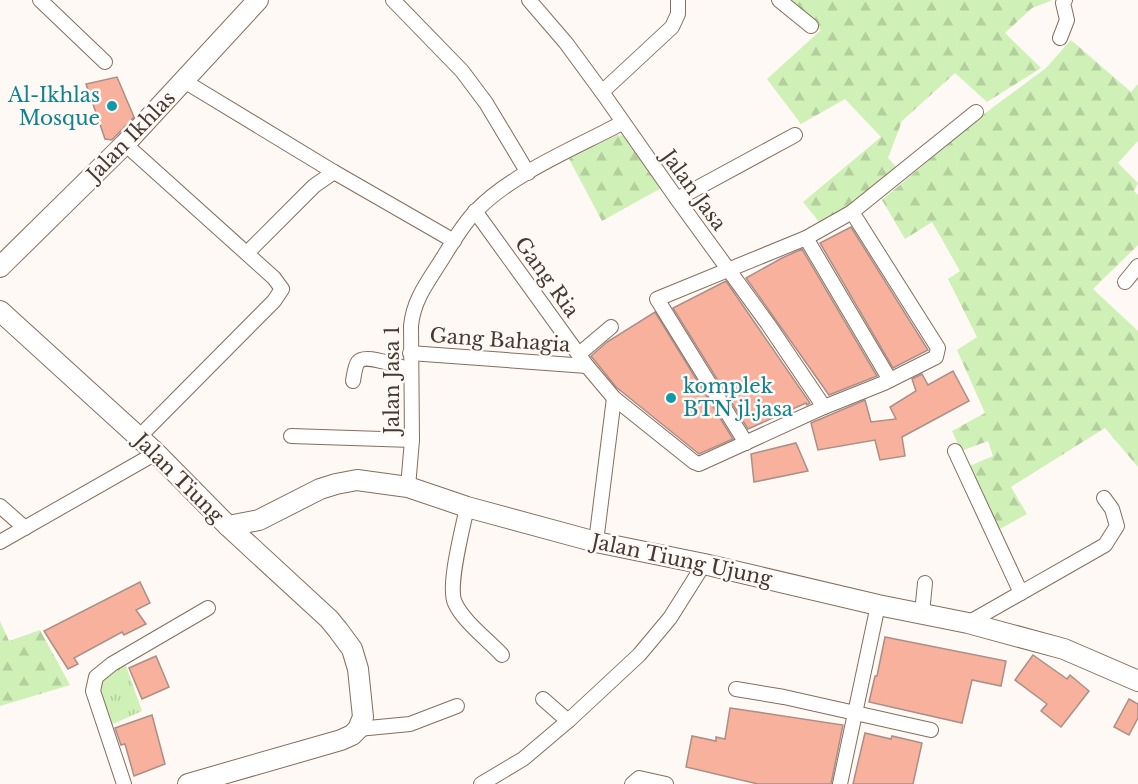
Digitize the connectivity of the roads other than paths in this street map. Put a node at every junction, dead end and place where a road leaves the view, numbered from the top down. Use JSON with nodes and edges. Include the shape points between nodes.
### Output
{"nodes":[{"id":1,"x":40,"y":0,"type":"edge"},
{"id":2,"x":258,"y":0,"type":"edge"},
{"id":3,"x":393,"y":0,"type":"edge"},
{"id":4,"x":529,"y":0,"type":"edge"},
{"id":5,"x":678,"y":0,"type":"edge"},
{"id":6,"x":779,"y":0,"type":"edge"},
{"id":7,"x":1065,"y":0,"type":"edge"},
{"id":8,"x":811,"y":26,"type":"dead end"},
{"id":9,"x":1060,"y":38,"type":"dead end"},
{"id":10,"x":105,"y":62,"type":"dead end"},
{"id":11,"x":184,"y":81,"type":"junction"},
{"id":12,"x":602,"y":92,"type":"junction"},
{"id":13,"x":976,"y":112,"type":"dead end"},
{"id":14,"x":622,"y":123,"type":"junction"},
{"id":15,"x":795,"y":135,"type":"dead end"},
{"id":16,"x":125,"y":144,"type":"junction"},
{"id":17,"x":334,"y":172,"type":"junction"},
{"id":18,"x":528,"y":173,"type":"junction"},
{"id":19,"x":677,"y":199,"type":"junction"},
{"id":20,"x":475,"y":211,"type":"junction"},
{"id":21,"x":852,"y":212,"type":"junction"},
{"id":22,"x":806,"y":238,"type":"junction"},
{"id":23,"x":454,"y":241,"type":"junction"},
{"id":24,"x":247,"y":253,"type":"junction"},
{"id":25,"x":1138,"y":266,"type":"edge"},
{"id":26,"x":0,"y":267,"type":"edge"},
{"id":27,"x":728,"y":270,"type":"junction"},
{"id":28,"x":1125,"y":282,"type":"dead end"},
{"id":29,"x":0,"y":311,"type":"edge"},
{"id":30,"x":611,"y":327,"type":"dead end"},
{"id":31,"x":410,"y":353,"type":"junction"},
{"id":32,"x":583,"y":360,"type":"junction"},
{"id":33,"x":411,"y":370,"type":"junction"},
{"id":34,"x":890,"y":380,"type":"junction"},
{"id":35,"x":353,"y":381,"type":"dead end"},
{"id":36,"x":614,"y":398,"type":"junction"},
{"id":37,"x":825,"y":407,"type":"junction"},
{"id":38,"x":291,"y":436,"type":"dead end"},
{"id":39,"x":138,"y":438,"type":"junction"},
{"id":40,"x":412,"y":440,"type":"junction"},
{"id":41,"x":746,"y":443,"type":"junction"},
{"id":42,"x":955,"y":451,"type":"dead end"},
{"id":43,"x":156,"y":453,"type":"junction"},
{"id":44,"x":408,"y":487,"type":"junction"},
{"id":45,"x":1104,"y":498,"type":"dead end"},
{"id":46,"x":0,"y":506,"type":"edge"},
{"id":47,"x":467,"y":507,"type":"junction"},
{"id":48,"x":228,"y":526,"type":"junction"},
{"id":49,"x":25,"y":528,"type":"junction"},
{"id":50,"x":0,"y":542,"type":"edge"},
{"id":51,"x":596,"y":542,"type":"junction"},
{"id":52,"x":704,"y":564,"type":"junction"},
{"id":53,"x":925,"y":583,"type":"dead end"},
{"id":54,"x":1022,"y":593,"type":"junction"},
{"id":55,"x":878,"y":605,"type":"junction"},
{"id":56,"x":208,"y":608,"type":"dead end"},
{"id":57,"x":922,"y":613,"type":"junction"},
{"id":58,"x":968,"y":623,"type":"junction"},
{"id":59,"x":502,"y":655,"type":"dead end"},
{"id":60,"x":1138,"y":680,"type":"edge"},
{"id":61,"x":736,"y":688,"type":"dead end"},
{"id":62,"x":543,"y":699,"type":"dead end"},
{"id":63,"x":457,"y":706,"type":"dead end"},
{"id":64,"x":855,"y":714,"type":"junction"},
{"id":65,"x":568,"y":722,"type":"junction"},
{"id":66,"x":358,"y":729,"type":"junction"},
{"id":67,"x":931,"y":730,"type":"dead end"},
{"id":68,"x":124,"y":784,"type":"edge"},
{"id":69,"x":188,"y":784,"type":"edge"},
{"id":70,"x":482,"y":784,"type":"edge"},
{"id":71,"x":632,"y":784,"type":"edge"},
{"id":72,"x":666,"y":784,"type":"edge"},
{"id":73,"x":840,"y":784,"type":"edge"}],
"edges":[{"from":1,"to":10,"type":"street"},
{"from":2,"to":11,"type":"street","name":"Jalan Ikhlas"},
{"from":3,"to":18,"type":"street","via":[[462,72],[486,103]]},
{"from":4,"to":12,"type":"street","name":"Jalan Jasa"},
{"from":5,"to":12,"type":"street","via":[[678,14],[672,27]]},
{"from":6,"to":8,"type":"street"},
{"from":7,"to":9,"type":"street","via":[[1067,20]]},
{"from":11,"to":16,"type":"street","name":"Jalan Ikhlas"},
{"from":11,"to":17,"type":"street"},
{"from":12,"to":14,"type":"street","name":"Jalan Jasa"},
{"from":13,"to":21,"type":"street"},
{"from":14,"to":18,"type":"street","name":"Jalan Jasa 1"},
{"from":14,"to":19,"type":"street","name":"Jalan Jasa"},
{"from":15,"to":19,"type":"street"},
{"from":16,"to":24,"type":"street"},
{"from":16,"to":26,"type":"street","name":"Jalan Ikhlas"},
{"from":17,"to":23,"type":"street"},
{"from":17,"to":24,"type":"street","via":[[314,186]]},
{"from":18,"to":20,"type":"street","name":"Jalan Jasa 1"},
{"from":19,"to":27,"type":"street","name":"Jalan Jasa"},
{"from":20,"to":23,"type":"street","name":"Jalan Jasa 1"},
{"from":20,"to":32,"type":"street","name":"Gang Ria"},
{"from":21,"to":22,"type":"street"},
{"from":21,"to":34,"type":"street","via":[[938,348],[936,357]]},
{"from":22,"to":27,"type":"street"},
{"from":22,"to":34,"type":"street"},
{"from":23,"to":31,"type":"street","name":"Jalan Jasa 1","via":[[419,294],[412,312]]},
{"from":24,"to":39,"type":"street","via":[[281,286],[281,293]]},
{"from":25,"to":28,"type":"street"},
{"from":27,"to":37,"type":"street","name":"Jalan Jasa"},
{"from":27,"to":41,"type":"street","via":[[657,299]]},
{"from":29,"to":39,"type":"street","name":"Jalan Tiung"},
{"from":30,"to":32,"type":"street"},
{"from":31,"to":32,"type":"street","name":"Gang Bahagia"},
{"from":31,"to":33,"type":"street","name":"Jalan Jasa 1"},
{"from":32,"to":36,"type":"street","name":"Gang Ria"},
{"from":33,"to":35,"type":"street","via":[[362,358]]},
{"from":33,"to":40,"type":"street","name":"Jalan Jasa 1"},
{"from":34,"to":37,"type":"street"},
{"from":36,"to":41,"type":"street","name":"Gang Ria","via":[[699,464]]},
{"from":36,"to":51,"type":"street"},
{"from":37,"to":41,"type":"street"},
{"from":38,"to":40,"type":"street"},
{"from":39,"to":43,"type":"street","name":"Jalan Tiung"},
{"from":40,"to":44,"type":"street","name":"Jalan Jasa 1"},
{"from":42,"to":54,"type":"street"},
{"from":43,"to":48,"type":"street","name":"Jalan Tiung"},
{"from":43,"to":49,"type":"street"},
{"from":44,"to":47,"type":"street","name":"Jalan Tiung Ujung"},
{"from":44,"to":48,"type":"street","name":"Jalan Tiung Ujung","via":[[357,480],[336,484],[259,520]]},
{"from":45,"to":54,"type":"street","via":[[1118,526],[1105,545]]},
{"from":46,"to":49,"type":"street"},
{"from":47,"to":51,"type":"street","name":"Jalan Tiung Ujung"},
{"from":47,"to":59,"type":"street","via":[[452,587],[455,603]]},
{"from":48,"to":66,"type":"street","name":"Jalan Tiung","via":[[329,619],[352,650],[362,688],[363,717]]},
{"from":49,"to":50,"type":"street"},
{"from":51,"to":52,"type":"street","name":"Jalan Tiung Ujung"},
{"from":52,"to":55,"type":"street","name":"Jalan Tiung Ujung"},
{"from":52,"to":65,"type":"street","via":[[658,634]]},
{"from":53,"to":57,"type":"street"},
{"from":54,"to":58,"type":"street"},
{"from":55,"to":57,"type":"street","name":"Jalan Tiung Ujung"},
{"from":55,"to":64,"type":"street"},
{"from":56,"to":68,"type":"street","via":[[96,677],[93,691]]},
{"from":57,"to":58,"type":"street","name":"Jalan Tiung Ujung"},
{"from":58,"to":60,"type":"street","name":"Jalan Tiung Ujung","via":[[1064,649]]},
{"from":61,"to":64,"type":"street"},
{"from":62,"to":65,"type":"street"},
{"from":63,"to":66,"type":"street","via":[[410,724]]},
{"from":64,"to":67,"type":"street"},
{"from":64,"to":73,"type":"street"},
{"from":65,"to":70,"type":"street","via":[[523,759]]},
{"from":66,"to":69,"type":"street","via":[[332,742]]},
{"from":71,"to":72,"type":"street","via":[[639,778]]}]}
